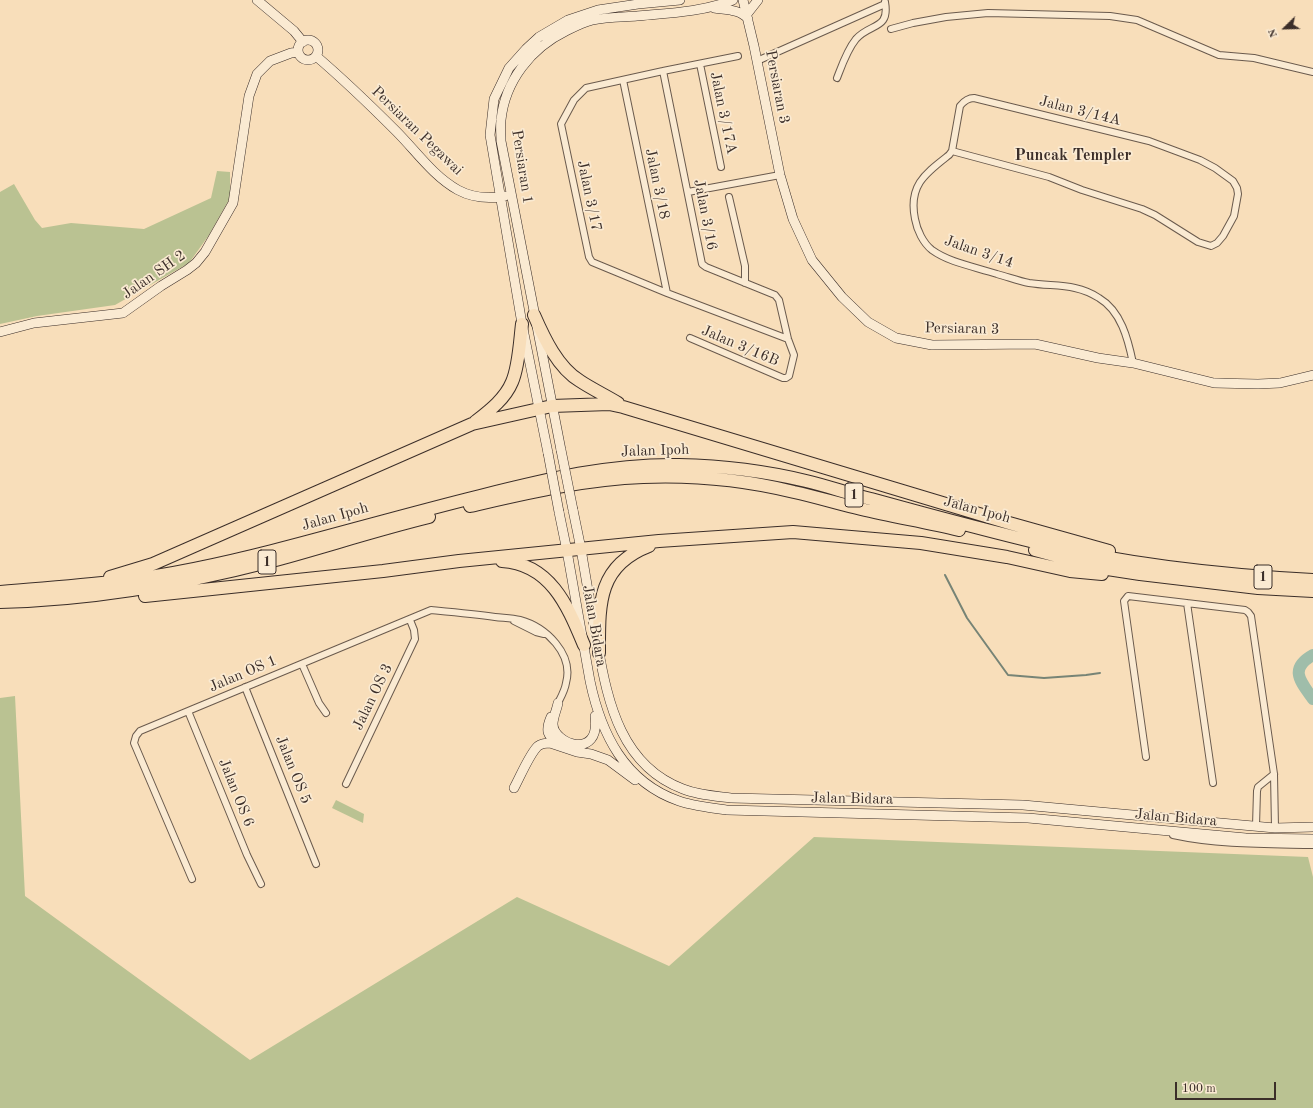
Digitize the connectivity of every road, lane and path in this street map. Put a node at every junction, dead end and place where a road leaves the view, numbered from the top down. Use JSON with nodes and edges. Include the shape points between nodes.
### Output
{"nodes":[{"id":1,"x":257,"y":0,"type":"edge"},
{"id":2,"x":680,"y":0,"type":"edge"},
{"id":3,"x":733,"y":0,"type":"edge"},
{"id":4,"x":743,"y":0,"type":"edge"},
{"id":5,"x":758,"y":0,"type":"edge"},
{"id":6,"x":885,"y":2,"type":"edge"},
{"id":7,"x":710,"y":8,"type":"junction"},
{"id":8,"x":748,"y":17,"type":"junction"},
{"id":9,"x":891,"y":30,"type":"dead end"},
{"id":10,"x":303,"y":42,"type":"junction"},
{"id":11,"x":298,"y":52,"type":"junction"},
{"id":12,"x":316,"y":56,"type":"junction"},
{"id":13,"x":738,"y":56,"type":"dead end"},
{"id":14,"x":757,"y":61,"type":"junction"},
{"id":15,"x":700,"y":64,"type":"junction"},
{"id":16,"x":662,"y":71,"type":"junction"},
{"id":17,"x":1313,"y":72,"type":"edge"},
{"id":18,"x":837,"y":78,"type":"dead end"},
{"id":19,"x":623,"y":80,"type":"junction"},
{"id":20,"x":952,"y":151,"type":"junction"},
{"id":21,"x":721,"y":167,"type":"dead end"},
{"id":22,"x":780,"y":175,"type":"junction"},
{"id":23,"x":688,"y":192,"type":"junction"},
{"id":24,"x":512,"y":195,"type":"junction"},
{"id":25,"x":501,"y":197,"type":"junction"},
{"id":26,"x":729,"y":197,"type":"dead end"},
{"id":27,"x":481,"y":198,"type":"junction"},
{"id":28,"x":505,"y":225,"type":"junction"},
{"id":29,"x":745,"y":283,"type":"junction"},
{"id":30,"x":667,"y":293,"type":"junction"},
{"id":31,"x":534,"y":315,"type":"junction"},
{"id":32,"x":522,"y":324,"type":"junction"},
{"id":33,"x":0,"y":332,"type":"edge"},
{"id":34,"x":690,"y":338,"type":"dead end"},
{"id":35,"x":788,"y":339,"type":"junction"},
{"id":36,"x":1133,"y":363,"type":"junction"},
{"id":37,"x":1313,"y":376,"type":"edge"},
{"id":38,"x":552,"y":406,"type":"junction"},
{"id":39,"x":623,"y":407,"type":"junction"},
{"id":40,"x":538,"y":409,"type":"junction"},
{"id":41,"x":472,"y":424,"type":"junction"},
{"id":42,"x":561,"y":450,"type":"joint"},
{"id":43,"x":548,"y":453,"type":"joint"},
{"id":44,"x":659,"y":541,"type":"junction"},
{"id":45,"x":581,"y":550,"type":"junction"},
{"id":46,"x":567,"y":551,"type":"junction"},
{"id":47,"x":459,"y":561,"type":"junction"},
{"id":48,"x":1178,"y":569,"type":"junction"},
{"id":49,"x":1140,"y":574,"type":"junction"},
{"id":50,"x":1313,"y":580,"type":"edge"},
{"id":51,"x":89,"y":584,"type":"junction"},
{"id":52,"x":1313,"y":591,"type":"edge"},
{"id":53,"x":0,"y":592,"type":"edge"},
{"id":54,"x":0,"y":602,"type":"edge"},
{"id":55,"x":1187,"y":603,"type":"junction"},
{"id":56,"x":0,"y":606,"type":"edge"},
{"id":57,"x":410,"y":620,"type":"junction"},
{"id":58,"x":584,"y":645,"type":"junction"},
{"id":59,"x":599,"y":653,"type":"junction"},
{"id":60,"x":302,"y":664,"type":"junction"},
{"id":61,"x":590,"y":681,"type":"junction"},
{"id":62,"x":245,"y":687,"type":"junction"},
{"id":63,"x":558,"y":703,"type":"junction"},
{"id":64,"x":188,"y":711,"type":"junction"},
{"id":65,"x":326,"y":713,"type":"dead end"},
{"id":66,"x":565,"y":749,"type":"junction"},
{"id":67,"x":1146,"y":757,"type":"dead end"},
{"id":68,"x":1274,"y":774,"type":"junction"},
{"id":69,"x":1213,"y":783,"type":"dead end"},
{"id":70,"x":346,"y":784,"type":"dead end"},
{"id":71,"x":514,"y":788,"type":"dead end"},
{"id":72,"x":727,"y":810,"type":"junction"},
{"id":73,"x":1256,"y":826,"type":"junction"},
{"id":74,"x":1313,"y":827,"type":"edge"},
{"id":75,"x":1274,"y":828,"type":"junction"},
{"id":76,"x":1149,"y":830,"type":"junction"},
{"id":77,"x":1313,"y":838,"type":"edge"},
{"id":78,"x":1313,"y":845,"type":"edge"},
{"id":79,"x":316,"y":864,"type":"dead end"},
{"id":80,"x":192,"y":879,"type":"dead end"},
{"id":81,"x":261,"y":884,"type":"dead end"}],
"edges":[{"from":1,"to":10,"type":"main road","via":[[294,30]]},
{"from":2,"to":25,"type":"main road","name":"Persiaran 1","via":[[598,10],[580,15],[539,37],[521,54],[509,68],[494,99],[490,135]]},
{"from":3,"to":7,"type":"main road","name":"Persiaran 1"},
{"from":4,"to":8,"type":"main road","name":"Persiaran 3"},
{"from":5,"to":8,"type":"main road"},
{"from":6,"to":14,"type":"street"},
{"from":6,"to":18,"type":"street","via":[[884,19],[856,39],[843,61]]},
{"from":7,"to":8,"type":"main road","via":[[739,12]]},
{"from":7,"to":24,"type":"main road","name":"Persiaran 1","via":[[590,21],[557,35],[533,53],[516,74],[505,100],[501,120],[501,142]]},
{"from":8,"to":14,"type":"main road","name":"Persiaran 3"},
{"from":9,"to":17,"type":"street","via":[[946,17],[988,13],[1110,16],[1137,20],[1220,55],[1254,58]]},
{"from":10,"to":11,"type":"main road"},
{"from":10,"to":12,"type":"main road","via":[[315,44],[318,50]]},
{"from":11,"to":12,"type":"main road","via":[[304,59],[311,60]]},
{"from":11,"to":33,"type":"main road","name":"Jalan SH 2","via":[[270,61],[257,74],[249,96],[233,203],[196,263],[123,313],[34,323]]},
{"from":12,"to":27,"type":"main road","name":"Persiaran Pegawai","via":[[364,99],[448,184]]},
{"from":13,"to":15,"type":"street","name":"Jalan 3/17"},
{"from":14,"to":22,"type":"main road","name":"Persiaran 3"},
{"from":15,"to":16,"type":"street","name":"Jalan 3/17"},
{"from":15,"to":21,"type":"street","name":"Jalan 3/17A"},
{"from":16,"to":19,"type":"street","name":"Jalan 3/17"},
{"from":16,"to":23,"type":"street","name":"Jalan 3/16"},
{"from":19,"to":30,"type":"street","name":"Jalan 3/18"},
{"from":19,"to":30,"type":"street","name":"Jalan 3/17","via":[[586,88],[574,100],[561,124],[592,262]]},
{"from":20,"to":20,"type":"street","name":"Jalan 3/14A","via":[[960,106],[969,98],[974,98],[1148,141],[1200,160],[1233,181],[1238,194],[1234,216],[1223,236],[1211,246],[1198,242],[1142,209],[1049,177]]},
{"from":20,"to":36,"type":"street","name":"Jalan 3/14","via":[[924,175],[915,191],[912,208],[924,242],[932,250],[959,262],[1028,283],[1078,287],[1092,294],[1108,304],[1119,319]]},
{"from":22,"to":23,"type":"street"},
{"from":22,"to":36,"type":"main road","name":"Persiaran 3","via":[[792,219],[812,260],[842,297],[868,322],[896,338],[932,345],[1035,344]]},
{"from":23,"to":29,"type":"street","name":"Jalan 3/16","via":[[702,264],[706,268]]},
{"from":24,"to":25,"type":"main road","name":"Persiaran Pegawai"},
{"from":24,"to":31,"type":"main road","name":"Persiaran 1"},
{"from":25,"to":27,"type":"main road","name":"Persiaran Pegawai"},
{"from":25,"to":28,"type":"main road","name":"Persiaran 1"},
{"from":26,"to":29,"type":"street","via":[[745,266]]},
{"from":27,"to":28,"type":"main road","via":[[499,210]]},
{"from":28,"to":32,"type":"main road","name":"Persiaran 1"},
{"from":29,"to":35,"type":"street","name":"Jalan 3/16","via":[[775,295],[779,300]]},
{"from":30,"to":35,"type":"street","name":"Jalan 3/17"},
{"from":31,"to":38,"type":"main road","name":"Persiaran 1"},
{"from":31,"to":39,"type":"highway","via":[[543,336],[568,371],[579,381]]},
{"from":32,"to":40,"type":"main road","name":"Persiaran 1"},
{"from":32,"to":41,"type":"highway","via":[[520,350],[512,382],[500,400]]},
{"from":34,"to":35,"type":"street","name":"Jalan 3/16B","via":[[786,378],[789,376],[794,355]]},
{"from":36,"to":37,"type":"main road","name":"Persiaran 3","via":[[1214,383],[1280,383]]},
{"from":38,"to":39,"type":"highway","via":[[609,404]]},
{"from":38,"to":40,"type":"highway"},
{"from":38,"to":42,"type":"main road","name":"Persiaran 1"},
{"from":39,"to":48,"type":"highway","via":[[1009,523]]},
{"from":40,"to":41,"type":"highway"},
{"from":40,"to":43,"type":"main road","name":"Persiaran 1"},
{"from":41,"to":51,"type":"highway","via":[[153,564]]},
{"from":42,"to":45,"type":"main road","name":"Jalan Bidara","bridge":true},
{"from":43,"to":46,"type":"main road","name":"Jalan Bidara","bridge":true},
{"from":44,"to":45,"type":"highway"},
{"from":44,"to":49,"type":"highway","via":[[793,532],[921,543],[1007,557],[1070,571]]},
{"from":44,"to":59,"type":"highway","via":[[629,556],[609,579],[600,603]]},
{"from":45,"to":46,"type":"highway"},
{"from":45,"to":59,"type":"main road","name":"Jalan Bidara"},
{"from":46,"to":47,"type":"highway"},
{"from":46,"to":58,"type":"main road","name":"Jalan Bidara"},
{"from":47,"to":56,"type":"highway","via":[[86,602]]},
{"from":47,"to":58,"type":"highway","via":[[509,562],[533,570],[547,580],[564,602]]},
{"from":48,"to":50,"type":"highway","name":"Jalan Ipoh","number":"1"},
{"from":48,"to":51,"type":"highway","name":"Jalan Ipoh","number":"1","via":[[1047,545],[787,477],[727,468],[655,465],[561,476],[203,568],[126,581]]},
{"from":49,"to":52,"type":"highway","name":"Jalan Ipoh","number":"1","via":[[1258,588]]},
{"from":49,"to":54,"type":"highway","name":"Jalan Ipoh","number":"1","via":[[1082,563],[952,529],[758,484],[644,477],[598,481],[507,498],[426,517],[206,577],[132,591],[65,599]]},
{"from":51,"to":53,"type":"highway","name":"Jalan Ipoh","number":"1"},
{"from":55,"to":67,"type":"street","via":[[1128,596],[1124,601]]},
{"from":55,"to":68,"type":"street","via":[[1248,612]]},
{"from":55,"to":69,"type":"street"},
{"from":57,"to":60,"type":"street","name":"Jalan OS 1"},
{"from":57,"to":63,"type":"street","name":"Jalan OS 1","via":[[431,610],[512,619],[539,628],[559,646],[566,666],[567,683]]},
{"from":57,"to":70,"type":"street","name":"Jalan OS 3","via":[[415,639]]},
{"from":58,"to":61,"type":"main road","name":"Jalan Bidara"},
{"from":59,"to":73,"type":"main road","name":"Jalan Bidara","via":[[612,710],[625,739],[647,767],[658,776],[696,793],[731,798],[1023,805]]},
{"from":60,"to":62,"type":"street","name":"Jalan OS 1"},
{"from":60,"to":65,"type":"street"},
{"from":61,"to":63,"type":"main road","via":[[596,726],[593,737],[588,742],[573,744],[557,734],[553,723]]},
{"from":61,"to":72,"type":"main road","name":"Jalan Bidara","via":[[605,732],[614,748],[636,775],[649,786],[678,800]]},
{"from":62,"to":64,"type":"street","name":"Jalan OS 1"},
{"from":62,"to":79,"type":"street","name":"Jalan OS 5"},
{"from":63,"to":66,"type":"main road","via":[[547,730],[554,741]]},
{"from":64,"to":80,"type":"street","name":"Jalan OS 1","via":[[140,731],[134,743]]},
{"from":64,"to":81,"type":"street","name":"Jalan OS 6"},
{"from":66,"to":71,"type":"main road","via":[[550,743],[538,746]]},
{"from":66,"to":72,"type":"main road","via":[[608,760],[672,803],[696,810]]},
{"from":68,"to":73,"type":"street","via":[[1258,787]]},
{"from":68,"to":75,"type":"street"},
{"from":72,"to":76,"type":"main road","name":"Jalan Bidara","via":[[1028,818]]},
{"from":73,"to":75,"type":"main road","name":"Jalan Bidara"},
{"from":73,"to":77,"type":"main road","via":[[1255,830],[1262,834]]},
{"from":74,"to":75,"type":"main road","name":"Jalan Bidara"},
{"from":76,"to":77,"type":"main road","name":"Jalan Bidara","via":[[1246,838]]},
{"from":76,"to":78,"type":"street","via":[[1204,841]]}]}
